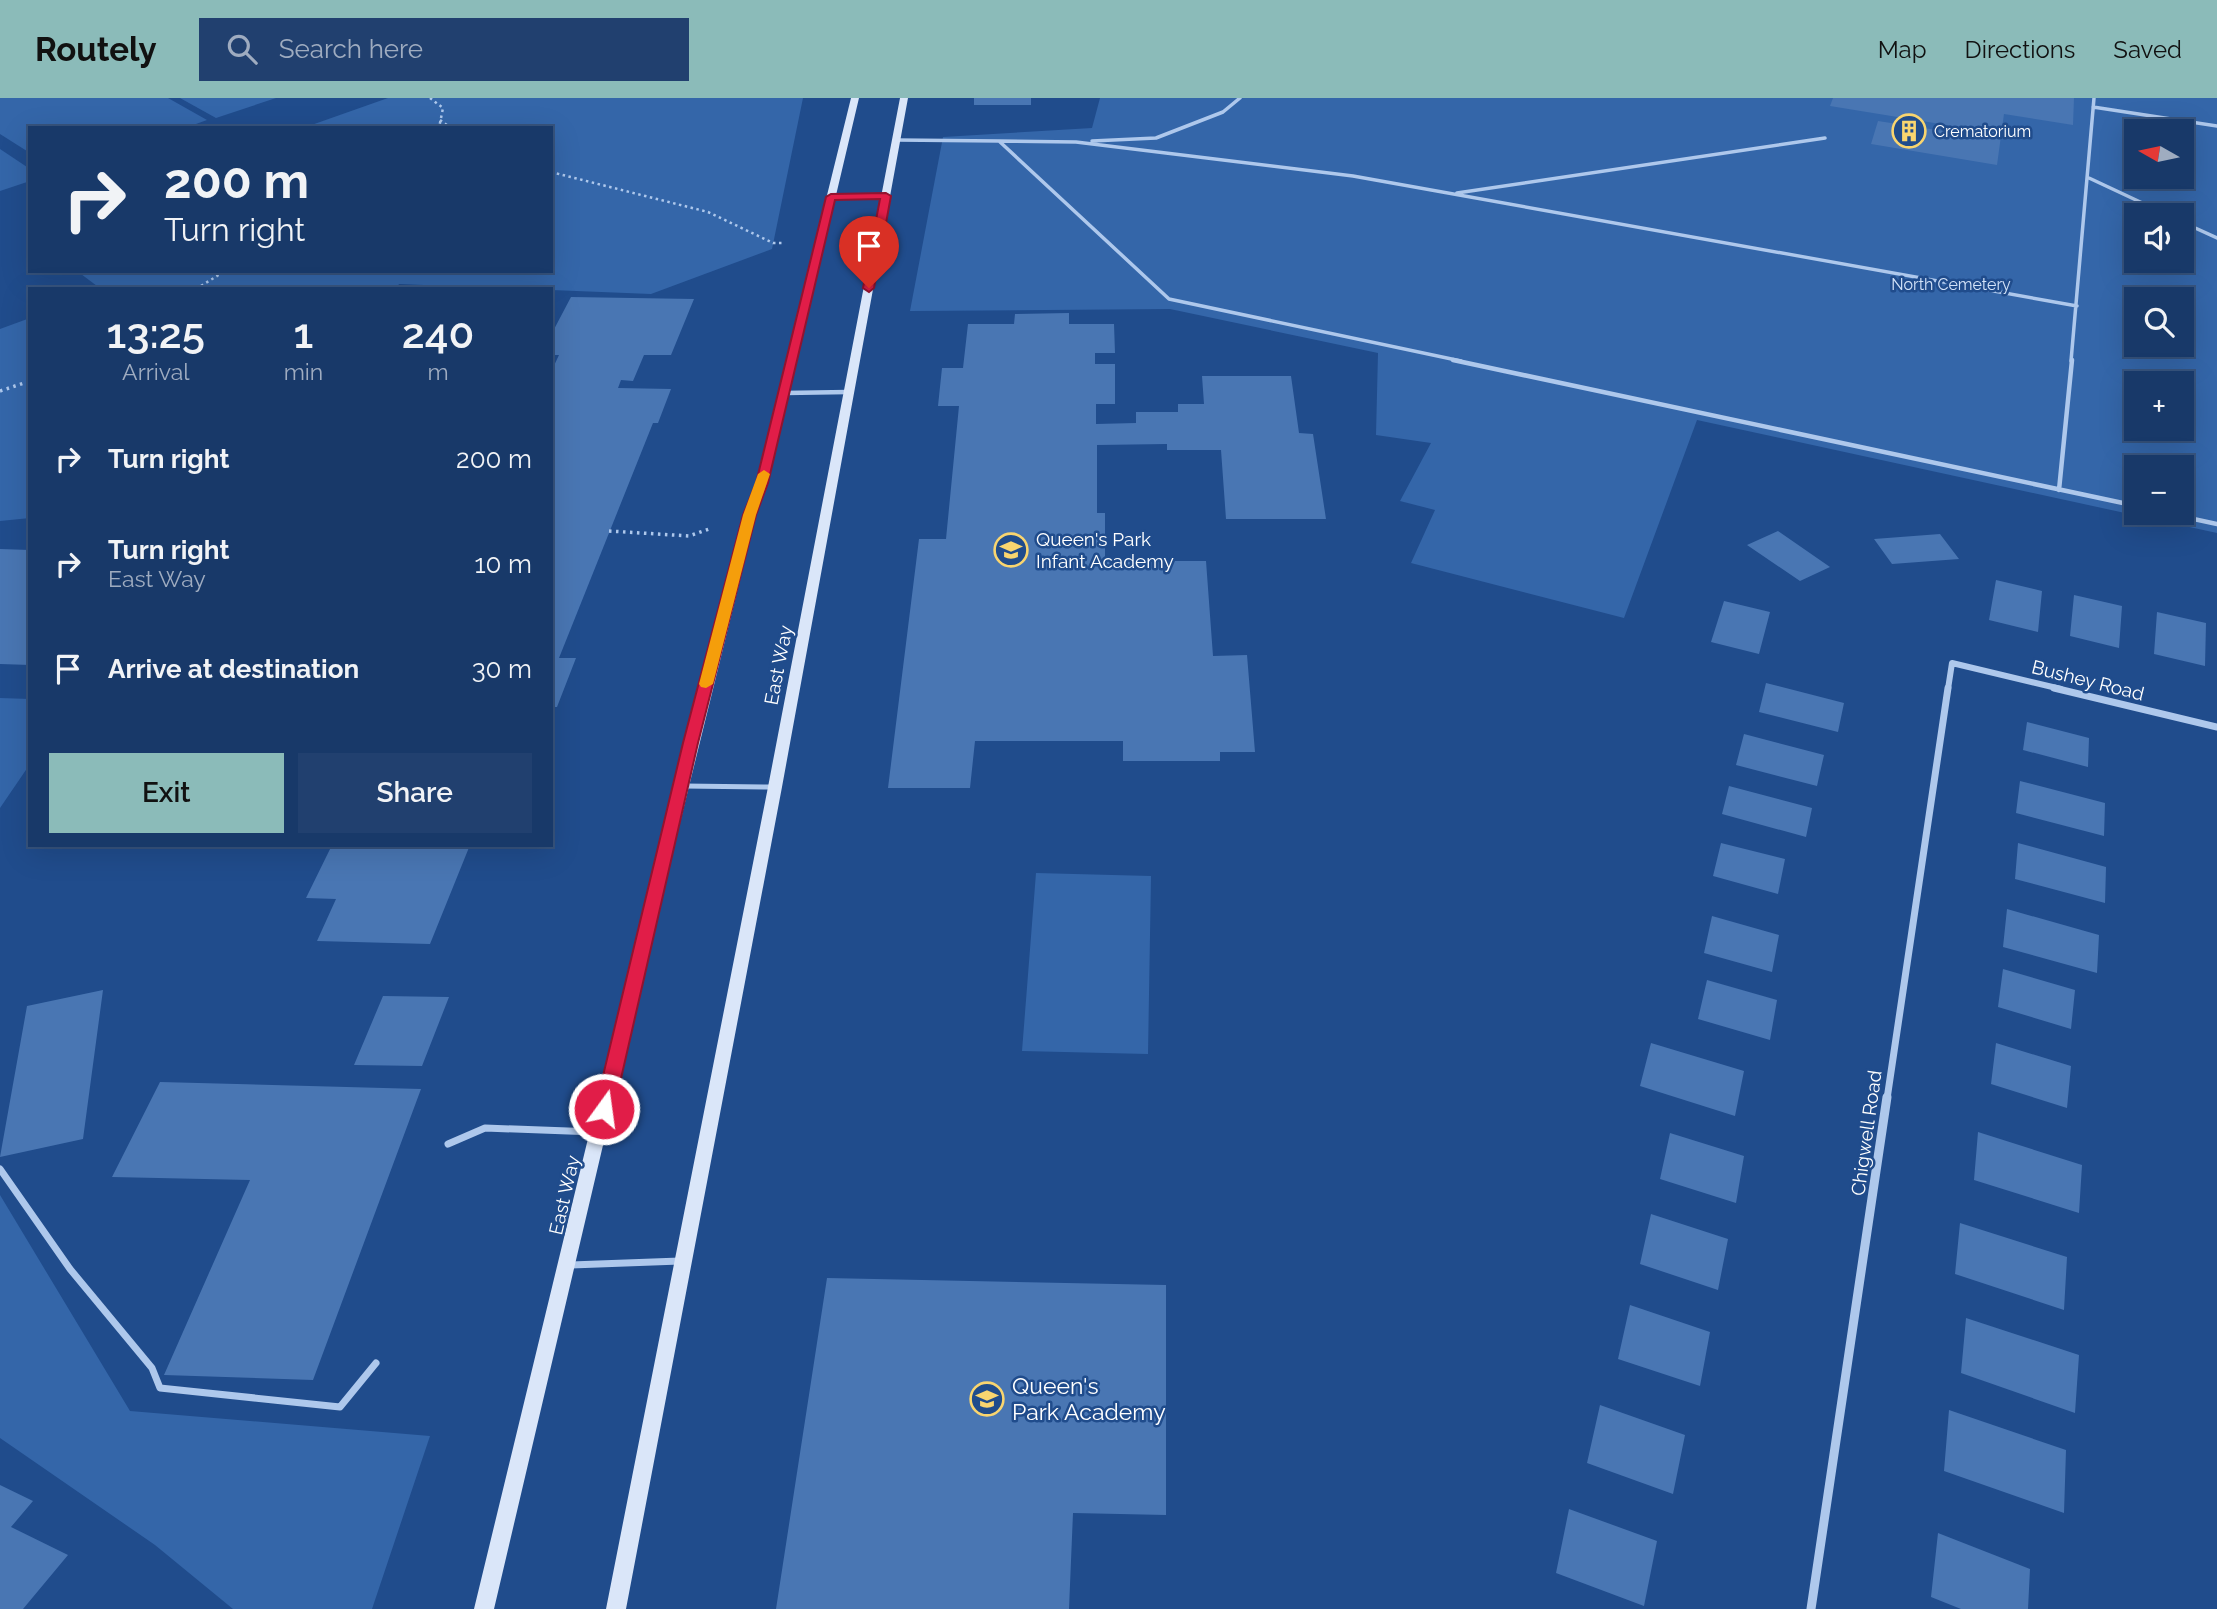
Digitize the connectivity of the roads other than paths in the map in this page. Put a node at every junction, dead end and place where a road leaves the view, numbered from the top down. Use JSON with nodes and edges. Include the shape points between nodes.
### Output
{"nodes":[{"id":1,"x":855,"y":98,"type":"edge"},
{"id":2,"x":904,"y":98,"type":"edge"},
{"id":3,"x":1240,"y":98,"type":"edge"},
{"id":4,"x":2094,"y":98,"type":"edge"},
{"id":5,"x":2093,"y":107,"type":"junction"},
{"id":6,"x":2217,"y":126,"type":"edge"},
{"id":7,"x":1825,"y":138,"type":"dead end"},
{"id":8,"x":896,"y":140,"type":"junction"},
{"id":9,"x":999,"y":141,"type":"junction"},
{"id":10,"x":1076,"y":142,"type":"junction"},
{"id":11,"x":2089,"y":178,"type":"junction"},
{"id":12,"x":1452,"y":194,"type":"junction"},
{"id":13,"x":886,"y":196,"type":"junction"},
{"id":14,"x":831,"y":197,"type":"junction"},
{"id":15,"x":2142,"y":203,"type":"edge"},
{"id":16,"x":2194,"y":228,"type":"edge"},
{"id":17,"x":2217,"y":239,"type":"edge"},
{"id":18,"x":2077,"y":306,"type":"junction"},
{"id":19,"x":785,"y":393,"type":"junction"},
{"id":20,"x":848,"y":393,"type":"junction"},
{"id":21,"x":2059,"y":490,"type":"junction"},
{"id":22,"x":2124,"y":503,"type":"edge"},
{"id":23,"x":2194,"y":519,"type":"edge"},
{"id":24,"x":2217,"y":524,"type":"edge"},
{"id":25,"x":1952,"y":663,"type":"joint"},
{"id":26,"x":2217,"y":727,"type":"edge"},
{"id":27,"x":681,"y":786,"type":"junction"},
{"id":28,"x":775,"y":787,"type":"junction"},
{"id":29,"x":599,"y":1133,"type":"junction"},
{"id":30,"x":448,"y":1144,"type":"dead end"},
{"id":31,"x":0,"y":1170,"type":"edge"},
{"id":32,"x":682,"y":1261,"type":"junction"},
{"id":33,"x":567,"y":1265,"type":"junction"},
{"id":34,"x":376,"y":1363,"type":"dead end"},
{"id":35,"x":484,"y":1609,"type":"edge"},
{"id":36,"x":616,"y":1609,"type":"edge"},
{"id":37,"x":1811,"y":1609,"type":"edge"}],
"edges":[{"from":1,"to":14,"type":"street","name":"East Way"},
{"from":2,"to":8,"type":"street","name":"East Way"},
{"from":3,"to":10,"type":"lane","via":[[1223,112],[1156,138]]},
{"from":4,"to":5,"type":"lane"},
{"from":5,"to":6,"type":"lane"},
{"from":5,"to":11,"type":"lane"},
{"from":7,"to":12,"type":"lane"},
{"from":8,"to":9,"type":"lane"},
{"from":8,"to":13,"type":"street","name":"East Way"},
{"from":9,"to":10,"type":"lane"},
{"from":9,"to":21,"type":"lane","via":[[1169,299]]},
{"from":10,"to":12,"type":"lane","via":[[1353,176]]},
{"from":11,"to":15,"type":"lane"},
{"from":11,"to":18,"type":"lane"},
{"from":12,"to":18,"type":"lane"},
{"from":13,"to":14,"type":"lane"},
{"from":13,"to":20,"type":"street","name":"East Way"},
{"from":14,"to":19,"type":"street","name":"East Way"},
{"from":16,"to":17,"type":"lane"},
{"from":18,"to":21,"type":"lane"},
{"from":19,"to":20,"type":"lane"},
{"from":19,"to":27,"type":"street","name":"East Way"},
{"from":20,"to":28,"type":"street","name":"East Way"},
{"from":21,"to":22,"type":"lane"},
{"from":23,"to":24,"type":"lane"},
{"from":25,"to":26,"type":"street","name":"Bushey Road"},
{"from":25,"to":37,"type":"street","name":"Chigwell Road"},
{"from":27,"to":28,"type":"lane"},
{"from":27,"to":29,"type":"street","name":"East Way"},
{"from":28,"to":32,"type":"street","name":"East Way"},
{"from":29,"to":30,"type":"lane","via":[[485,1128]]},
{"from":29,"to":33,"type":"street","name":"East Way"},
{"from":31,"to":34,"type":"lane","via":[[70,1269],[152,1368],[160,1388],[340,1408]]},
{"from":32,"to":33,"type":"lane"},
{"from":32,"to":36,"type":"street","name":"East Way"},
{"from":33,"to":35,"type":"street","name":"East Way"}]}
